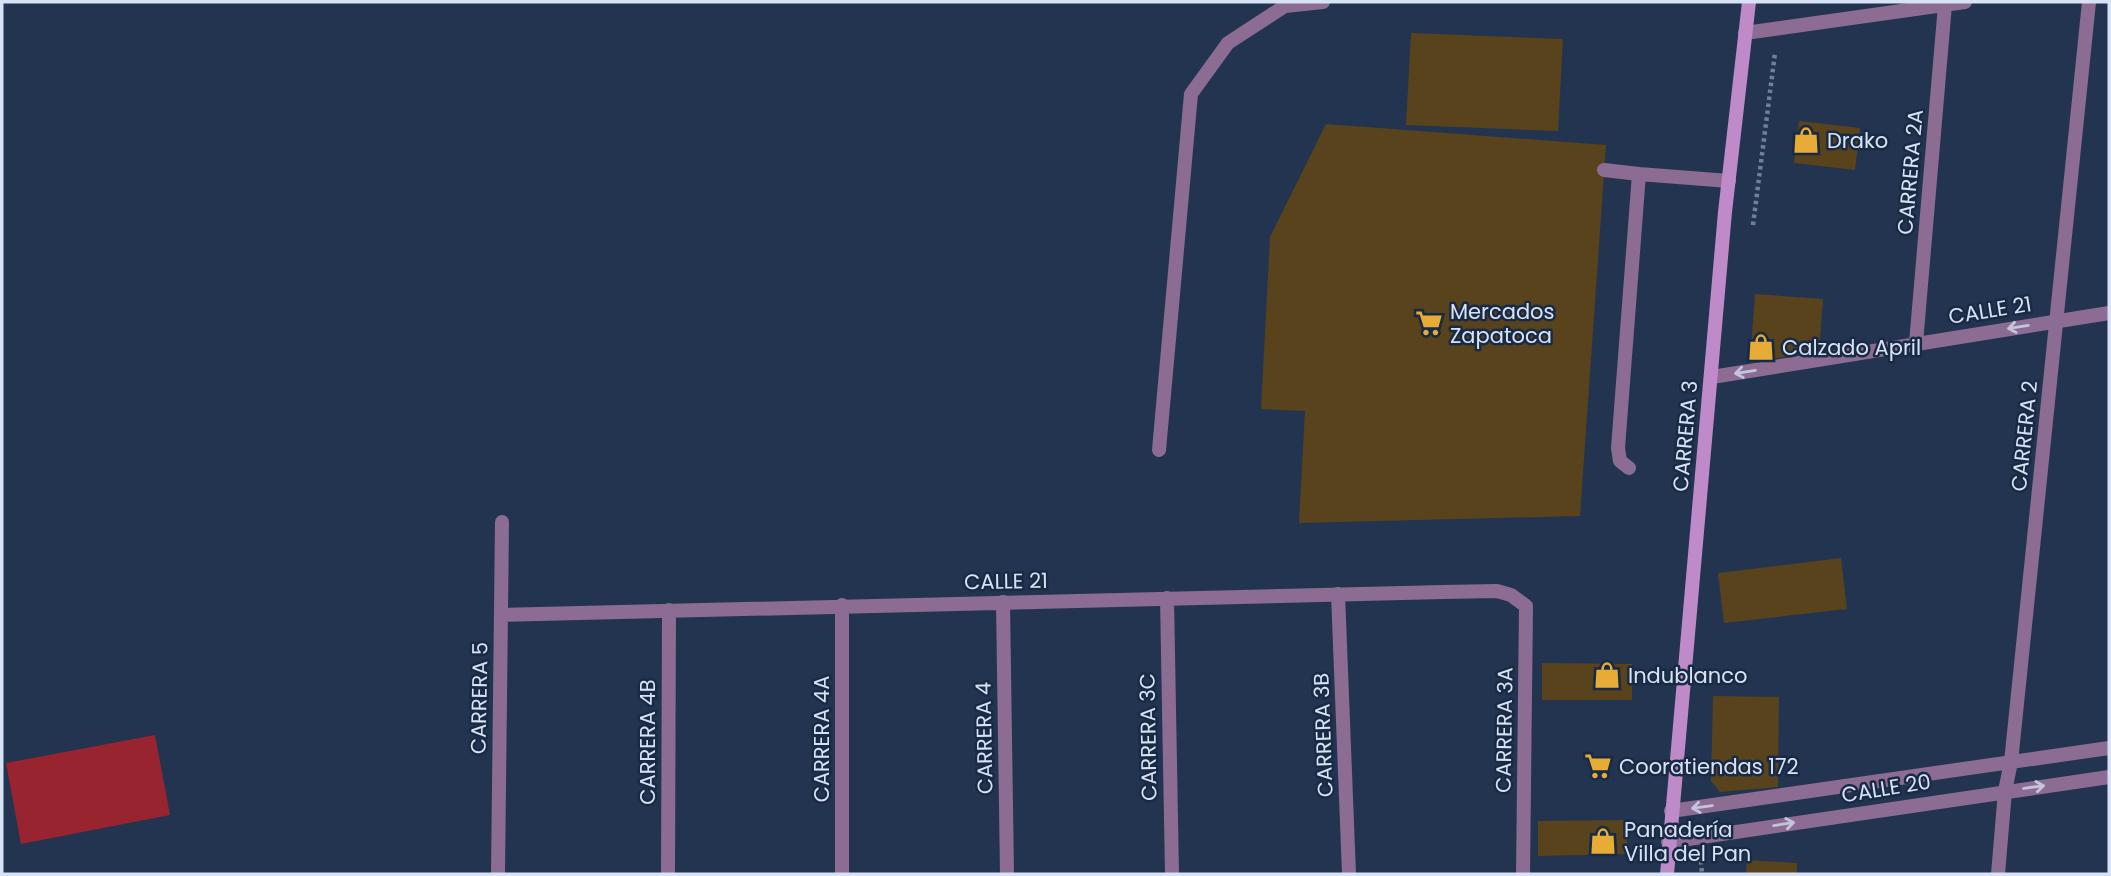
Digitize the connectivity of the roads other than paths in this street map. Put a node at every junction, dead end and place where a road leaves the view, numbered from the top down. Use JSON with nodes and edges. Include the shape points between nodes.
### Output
{"nodes":[{"id":1,"x":1323,"y":2,"type":"edge"},
{"id":2,"x":1749,"y":2,"type":"edge"},
{"id":3,"x":1965,"y":2,"type":"edge"},
{"id":4,"x":2089,"y":2,"type":"edge"},
{"id":5,"x":1945,"y":5,"type":"junction"},
{"id":6,"x":1745,"y":33,"type":"junction"},
{"id":7,"x":1604,"y":170,"type":"dead end"},
{"id":8,"x":1639,"y":174,"type":"junction"},
{"id":9,"x":1729,"y":181,"type":"junction"},
{"id":10,"x":2109,"y":313,"type":"edge"},
{"id":11,"x":2057,"y":320,"type":"junction"},
{"id":12,"x":1916,"y":343,"type":"junction"},
{"id":13,"x":1712,"y":377,"type":"junction"},
{"id":14,"x":1159,"y":450,"type":"dead end"},
{"id":15,"x":1629,"y":468,"type":"dead end"},
{"id":16,"x":502,"y":522,"type":"dead end"},
{"id":17,"x":1338,"y":594,"type":"junction"},
{"id":18,"x":1511,"y":594,"type":"joint"},
{"id":19,"x":1167,"y":598,"type":"junction"},
{"id":20,"x":1003,"y":602,"type":"junction"},
{"id":21,"x":842,"y":604,"type":"junction"},
{"id":22,"x":669,"y":610,"type":"junction"},
{"id":23,"x":502,"y":615,"type":"junction"},
{"id":24,"x":2109,"y":748,"type":"edge"},
{"id":25,"x":2011,"y":762,"type":"junction"},
{"id":26,"x":2109,"y":777,"type":"edge"},
{"id":27,"x":2005,"y":791,"type":"junction"},
{"id":28,"x":1671,"y":811,"type":"junction"},
{"id":29,"x":1668,"y":842,"type":"junction"},
{"id":30,"x":498,"y":874,"type":"edge"},
{"id":31,"x":667,"y":874,"type":"edge"},
{"id":32,"x":842,"y":874,"type":"edge"},
{"id":33,"x":1007,"y":874,"type":"edge"},
{"id":34,"x":1172,"y":874,"type":"edge"},
{"id":35,"x":1349,"y":874,"type":"edge"},
{"id":36,"x":1523,"y":874,"type":"edge"},
{"id":37,"x":1667,"y":874,"type":"edge"},
{"id":38,"x":1998,"y":874,"type":"edge"}],
"edges":[{"from":1,"to":14,"type":"street","via":[[1285,6],[1228,43],[1191,94]]},
{"from":2,"to":6,"type":"main road","name":"CARRERA 3"},
{"from":3,"to":5,"type":"street"},
{"from":4,"to":11,"type":"street","name":"CARRERA 2"},
{"from":5,"to":6,"type":"street"},
{"from":5,"to":12,"type":"street","name":"CARRERA 2A"},
{"from":6,"to":9,"type":"main road","name":"CARRERA 3"},
{"from":7,"to":8,"type":"street"},
{"from":8,"to":9,"type":"street"},
{"from":8,"to":15,"type":"street","via":[[1618,448],[1620,461]]},
{"from":9,"to":13,"type":"main road","name":"CARRERA 3"},
{"from":10,"to":11,"type":"street","name":"CALLE 21"},
{"from":11,"to":12,"type":"street","name":"CALLE 21","one_way":true},
{"from":11,"to":25,"type":"street","name":"CARRERA 2"},
{"from":12,"to":13,"type":"street","name":"CALLE 21","one_way":true},
{"from":13,"to":28,"type":"main road","name":"CARRERA 3"},
{"from":16,"to":23,"type":"street","name":"CARRERA 5"},
{"from":17,"to":18,"type":"street","name":"CALLE 21"},
{"from":17,"to":19,"type":"street","name":"CALLE 21"},
{"from":17,"to":35,"type":"street","name":"CARRERA 3B"},
{"from":18,"to":36,"type":"street","name":"CARRERA 3A","via":[[1527,606]]},
{"from":19,"to":20,"type":"street","name":"CALLE 21"},
{"from":19,"to":34,"type":"street","name":"CARRERA 3C"},
{"from":20,"to":21,"type":"street","name":"CALLE 21"},
{"from":20,"to":33,"type":"street","name":"CARRERA 4"},
{"from":21,"to":22,"type":"street","name":"CALLE 21"},
{"from":21,"to":32,"type":"street","name":"CARRERA 4A"},
{"from":22,"to":23,"type":"street","name":"CALLE 21"},
{"from":22,"to":31,"type":"street","name":"CARRERA 4B"},
{"from":23,"to":30,"type":"street","name":"CARRERA 5"},
{"from":24,"to":25,"type":"street","name":"CALLE 20"},
{"from":25,"to":27,"type":"street","name":"CARRERA 2"},
{"from":25,"to":28,"type":"street","name":"CALLE 20","one_way":true},
{"from":27,"to":26,"type":"street","name":"CALLE 20","one_way":true},
{"from":29,"to":27,"type":"street","name":"CALLE 20","one_way":true},
{"from":27,"to":38,"type":"street","name":"CARRERA 2"},
{"from":28,"to":29,"type":"main road","name":"CARRERA 3"},
{"from":29,"to":37,"type":"main road","name":"CARRERA 3"}]}
